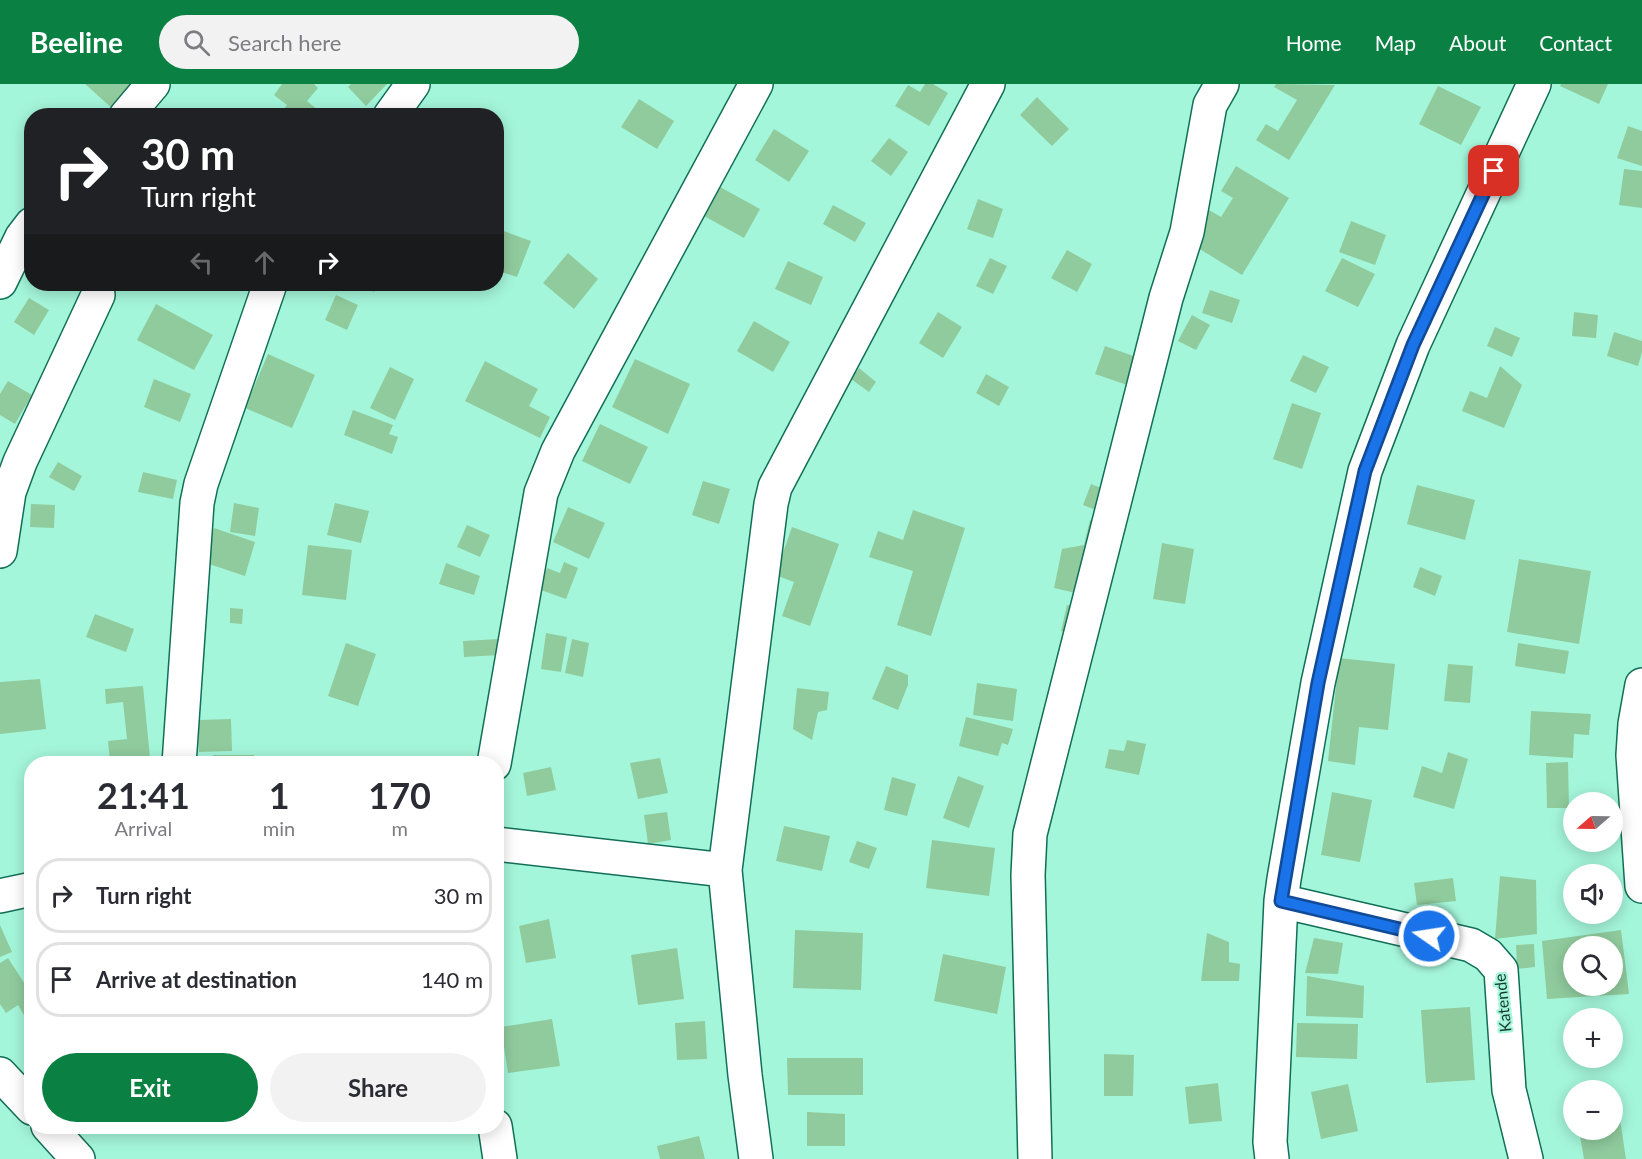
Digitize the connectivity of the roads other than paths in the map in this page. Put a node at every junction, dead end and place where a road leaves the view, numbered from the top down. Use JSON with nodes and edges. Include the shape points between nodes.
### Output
{"nodes":[{"id":1,"x":153,"y":84,"type":"edge"},
{"id":2,"x":413,"y":84,"type":"edge"},
{"id":3,"x":756,"y":84,"type":"edge"},
{"id":4,"x":988,"y":84,"type":"edge"},
{"id":5,"x":1222,"y":84,"type":"edge"},
{"id":6,"x":1534,"y":84,"type":"edge"},
{"id":7,"x":133,"y":108,"type":"edge"},
{"id":8,"x":396,"y":108,"type":"edge"},
{"id":9,"x":24,"y":233,"type":"edge"},
{"id":10,"x":0,"y":282,"type":"edge"},
{"id":11,"x":268,"y":291,"type":"edge"},
{"id":12,"x":98,"y":295,"type":"dead end"},
{"id":13,"x":0,"y":551,"type":"edge"},
{"id":14,"x":1642,"y":685,"type":"edge"},
{"id":15,"x":180,"y":756,"type":"edge"},
{"id":16,"x":495,"y":756,"type":"edge"},
{"id":17,"x":504,"y":845,"type":"edge"},
{"id":18,"x":725,"y":870,"type":"junction"},
{"id":19,"x":1642,"y":886,"type":"edge"},
{"id":20,"x":24,"y":891,"type":"edge"},
{"id":21,"x":0,"y":896,"type":"edge"},
{"id":22,"x":1281,"y":901,"type":"junction"},
{"id":23,"x":0,"y":1074,"type":"edge"},
{"id":24,"x":24,"y":1100,"type":"edge"},
{"id":25,"x":55,"y":1134,"type":"edge"},
{"id":26,"x":496,"y":1134,"type":"edge"},
{"id":27,"x":78,"y":1159,"type":"edge"},
{"id":28,"x":500,"y":1159,"type":"edge"},
{"id":29,"x":756,"y":1159,"type":"edge"},
{"id":30,"x":1035,"y":1159,"type":"edge"},
{"id":31,"x":1272,"y":1159,"type":"edge"},
{"id":32,"x":1526,"y":1159,"type":"edge"}],
"edges":[{"from":1,"to":7,"type":"street"},
{"from":2,"to":8,"type":"street"},
{"from":3,"to":16,"type":"street","via":[[558,451],[541,492]]},
{"from":4,"to":18,"type":"street","via":[[775,487]]},
{"from":5,"to":30,"type":"street","via":[[1210,105],[1187,232],[1166,298],[1030,834]]},
{"from":6,"to":22,"type":"street","via":[[1413,345],[1365,471],[1318,683]]},
{"from":9,"to":10,"type":"street"},
{"from":11,"to":15,"type":"street","via":[[197,503]]},
{"from":12,"to":13,"type":"street","via":[[20,462],[9,492]]},
{"from":14,"to":19,"type":"street","via":[[1633,755]]},
{"from":17,"to":18,"type":"street"},
{"from":18,"to":29,"type":"street"},
{"from":20,"to":21,"type":"street"},
{"from":22,"to":31,"type":"street"},
{"from":22,"to":32,"type":"street","name":"Katende","via":[[1471,945],[1488,956],[1501,970],[1509,1090]]},
{"from":23,"to":24,"type":"street"},
{"from":25,"to":27,"type":"street"},
{"from":26,"to":28,"type":"street"}]}
